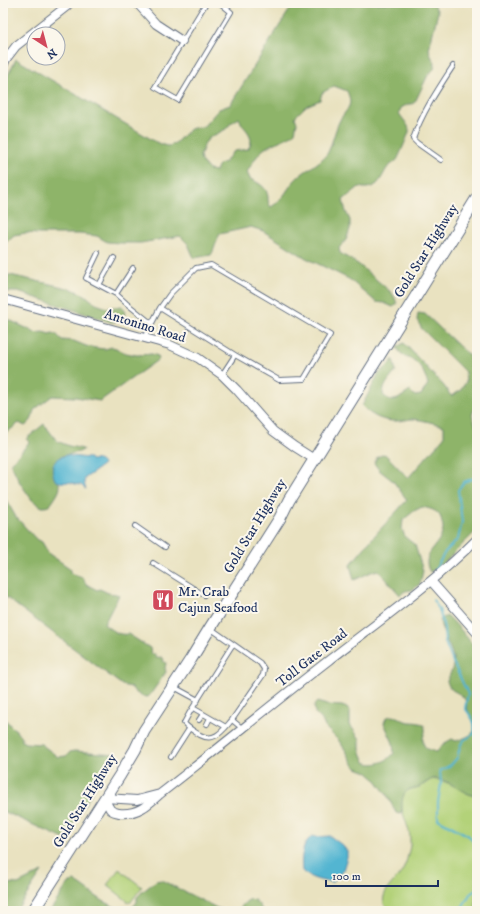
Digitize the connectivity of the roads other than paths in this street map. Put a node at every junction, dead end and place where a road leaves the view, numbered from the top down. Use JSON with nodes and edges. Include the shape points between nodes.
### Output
{"nodes":[{"id":1,"x":69,"y":3,"type":"edge"},
{"id":2,"x":137,"y":3,"type":"edge"},
{"id":3,"x":206,"y":3,"type":"edge"},
{"id":4,"x":220,"y":3,"type":"edge"},
{"id":5,"x":182,"y":41,"type":"junction"},
{"id":6,"x":3,"y":66,"type":"edge"},
{"id":7,"x":453,"y":66,"type":"dead end"},
{"id":8,"x":441,"y":160,"type":"dead end"},
{"id":9,"x":477,"y":198,"type":"edge"},
{"id":10,"x":98,"y":253,"type":"dead end"},
{"id":11,"x":114,"y":258,"type":"dead end"},
{"id":12,"x":133,"y":268,"type":"dead end"},
{"id":13,"x":99,"y":285,"type":"junction"},
{"id":14,"x":116,"y":294,"type":"junction"},
{"id":15,"x":3,"y":299,"type":"edge"},
{"id":16,"x":160,"y":308,"type":"junction"},
{"id":17,"x":151,"y":323,"type":"junction"},
{"id":18,"x":144,"y":338,"type":"junction"},
{"id":19,"x":235,"y":355,"type":"junction"},
{"id":20,"x":222,"y":375,"type":"junction"},
{"id":21,"x":314,"y":459,"type":"junction"},
{"id":22,"x":135,"y":526,"type":"dead end"},
{"id":23,"x":477,"y":539,"type":"edge"},
{"id":24,"x":165,"y":547,"type":"dead end"},
{"id":25,"x":153,"y":563,"type":"dead end"},
{"id":26,"x":431,"y":581,"type":"junction"},
{"id":27,"x":204,"y":596,"type":"dead end"},
{"id":28,"x":210,"y":628,"type":"junction"},
{"id":29,"x":477,"y":633,"type":"edge"},
{"id":30,"x":232,"y":644,"type":"junction"},
{"id":31,"x":174,"y":686,"type":"junction"},
{"id":32,"x":198,"y":700,"type":"junction"},
{"id":33,"x":193,"y":708,"type":"junction"},
{"id":34,"x":203,"y":714,"type":"junction"},
{"id":35,"x":210,"y":718,"type":"junction"},
{"id":36,"x":200,"y":720,"type":"dead end"},
{"id":37,"x":232,"y":720,"type":"junction"},
{"id":38,"x":207,"y":724,"type":"dead end"},
{"id":39,"x":226,"y":727,"type":"junction"},
{"id":40,"x":192,"y":729,"type":"junction"},
{"id":41,"x":243,"y":729,"type":"junction"},
{"id":42,"x":172,"y":757,"type":"dead end"},
{"id":43,"x":160,"y":794,"type":"junction"},
{"id":44,"x":105,"y":798,"type":"junction"},
{"id":45,"x":33,"y":911,"type":"edge"}],
"edges":[{"from":1,"to":6,"type":"street","via":[[16,46]]},
{"from":2,"to":5,"type":"street","via":[[156,24]]},
{"from":3,"to":5,"type":"lane"},
{"from":4,"to":5,"type":"lane","via":[[231,12],[178,100],[155,87]]},
{"from":7,"to":8,"type":"lane","via":[[431,101],[413,139]]},
{"from":9,"to":21,"type":"main road","name":"Gold Star Highway"},
{"from":10,"to":13,"type":"lane","via":[[86,278]]},
{"from":11,"to":13,"type":"lane"},
{"from":12,"to":14,"type":"lane"},
{"from":13,"to":14,"type":"lane"},
{"from":14,"to":17,"type":"lane"},
{"from":15,"to":18,"type":"street","name":"Antonino Road"},
{"from":16,"to":17,"type":"lane"},
{"from":16,"to":19,"type":"lane"},
{"from":16,"to":19,"type":"lane","via":[[196,268],[211,265],[330,335],[304,379],[279,380]]},
{"from":17,"to":18,"type":"lane"},
{"from":18,"to":20,"type":"street","name":"Antonino Road","via":[[186,352]]},
{"from":19,"to":20,"type":"lane"},
{"from":20,"to":21,"type":"street","name":"Antonino Road","via":[[273,431]]},
{"from":21,"to":28,"type":"main road","name":"Gold Star Highway"},
{"from":22,"to":24,"type":"lane"},
{"from":23,"to":26,"type":"street","name":"Toll Gate Road"},
{"from":25,"to":27,"type":"lane"},
{"from":26,"to":29,"type":"street"},
{"from":26,"to":41,"type":"street","name":"Toll Gate Road"},
{"from":28,"to":30,"type":"lane"},
{"from":28,"to":31,"type":"main road","name":"Gold Star Highway"},
{"from":30,"to":32,"type":"lane"},
{"from":30,"to":37,"type":"lane","via":[[249,654],[264,669],[263,675]]},
{"from":31,"to":32,"type":"lane"},
{"from":31,"to":44,"type":"main road","name":"Gold Star Highway"},
{"from":32,"to":33,"type":"lane"},
{"from":33,"to":34,"type":"lane"},
{"from":33,"to":40,"type":"lane","via":[[184,723]]},
{"from":34,"to":35,"type":"lane"},
{"from":34,"to":36,"type":"lane"},
{"from":35,"to":38,"type":"lane"},
{"from":35,"to":39,"type":"lane"},
{"from":37,"to":39,"type":"lane"},
{"from":37,"to":41,"type":"lane"},
{"from":39,"to":40,"type":"lane","via":[[212,738],[205,738]]},
{"from":40,"to":42,"type":"lane"},
{"from":41,"to":43,"type":"street","name":"Toll Gate Road"},
{"from":43,"to":44,"type":"street","name":"Toll Gate Road","via":[[137,800]]},
{"from":43,"to":44,"type":"street","name":"Toll Gate Road","via":[[146,806],[125,814],[110,809]]},
{"from":44,"to":45,"type":"main road","name":"Gold Star Highway"}]}
